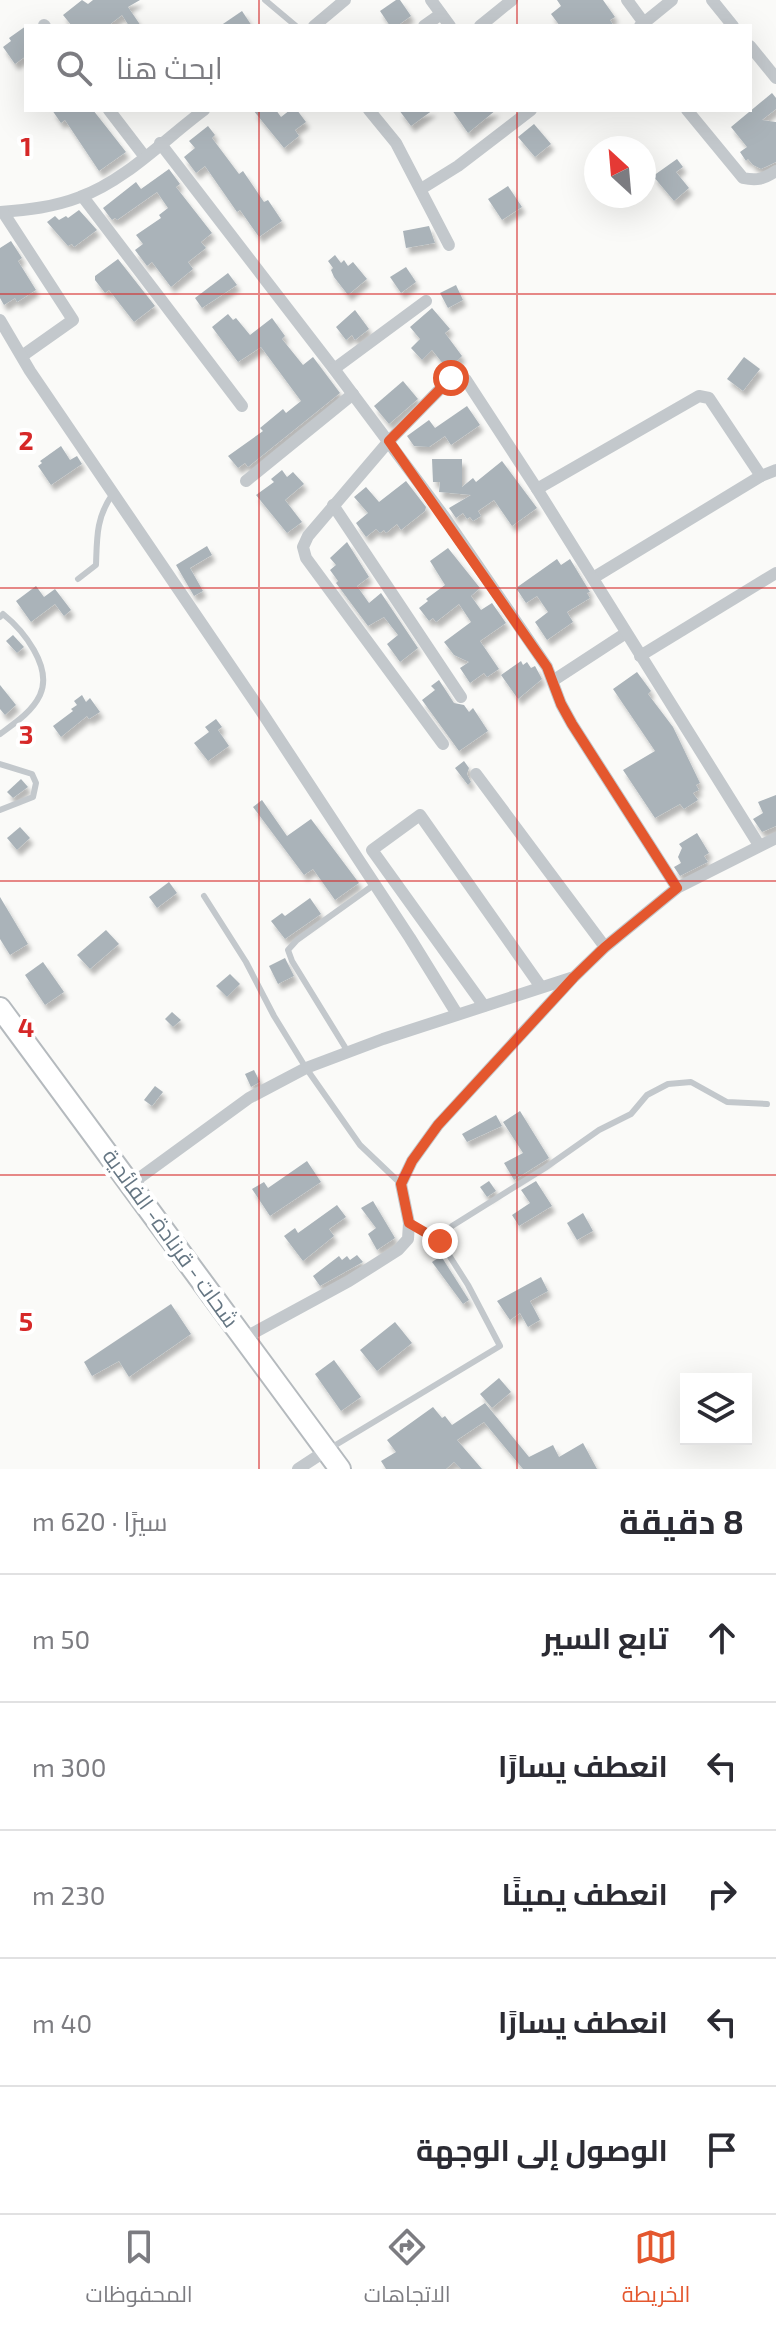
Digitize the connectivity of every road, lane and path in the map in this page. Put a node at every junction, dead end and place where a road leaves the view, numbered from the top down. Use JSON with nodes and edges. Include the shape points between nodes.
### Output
{"nodes":[{"id":1,"x":265,"y":0,"type":"edge"},
{"id":2,"x":345,"y":0,"type":"edge"},
{"id":3,"x":431,"y":0,"type":"edge"},
{"id":4,"x":512,"y":0,"type":"edge"},
{"id":5,"x":627,"y":0,"type":"edge"},
{"id":6,"x":672,"y":0,"type":"edge"},
{"id":7,"x":712,"y":0,"type":"edge"},
{"id":8,"x":441,"y":14,"type":"junction"},
{"id":9,"x":294,"y":24,"type":"edge"},
{"id":10,"x":316,"y":24,"type":"edge"},
{"id":11,"x":427,"y":24,"type":"edge"},
{"id":12,"x":448,"y":24,"type":"edge"},
{"id":13,"x":482,"y":24,"type":"edge"},
{"id":14,"x":642,"y":24,"type":"edge"},
{"id":15,"x":731,"y":24,"type":"edge"},
{"id":16,"x":752,"y":48,"type":"edge"},
{"id":17,"x":776,"y":78,"type":"edge"},
{"id":18,"x":111,"y":112,"type":"edge"},
{"id":19,"x":201,"y":112,"type":"edge"},
{"id":20,"x":371,"y":112,"type":"edge"},
{"id":21,"x":689,"y":112,"type":"edge"},
{"id":22,"x":516,"y":114,"type":"edge"},
{"id":23,"x":160,"y":143,"type":"junction"},
{"id":24,"x":145,"y":157,"type":"junction"},
{"id":25,"x":776,"y":171,"type":"edge"},
{"id":26,"x":421,"y":189,"type":"junction"},
{"id":27,"x":83,"y":197,"type":"junction"},
{"id":28,"x":2,"y":212,"type":"edge"},
{"id":29,"x":449,"y":245,"type":"dead end"},
{"id":30,"x":426,"y":301,"type":"dead end"},
{"id":31,"x":0,"y":320,"type":"edge"},
{"id":32,"x":22,"y":356,"type":"junction"},
{"id":33,"x":334,"y":369,"type":"junction"},
{"id":34,"x":353,"y":394,"type":"junction"},
{"id":35,"x":242,"y":406,"type":"dead end"},
{"id":36,"x":389,"y":441,"type":"junction"},
{"id":37,"x":776,"y":470,"type":"edge"},
{"id":38,"x":761,"y":476,"type":"junction"},
{"id":39,"x":246,"y":481,"type":"dead end"},
{"id":40,"x":537,"y":489,"type":"junction"},
{"id":41,"x":114,"y":492,"type":"junction"},
{"id":42,"x":333,"y":505,"type":"junction"},
{"id":43,"x":776,"y":573,"type":"edge"},
{"id":44,"x":593,"y":578,"type":"junction"},
{"id":45,"x":78,"y":579,"type":"dead end"},
{"id":46,"x":0,"y":617,"type":"edge"},
{"id":47,"x":626,"y":633,"type":"junction"},
{"id":48,"x":640,"y":656,"type":"junction"},
{"id":49,"x":554,"y":680,"type":"junction"},
{"id":50,"x":461,"y":697,"type":"dead end"},
{"id":51,"x":0,"y":734,"type":"edge"},
{"id":52,"x":443,"y":744,"type":"dead end"},
{"id":53,"x":0,"y":764,"type":"edge"},
{"id":54,"x":476,"y":774,"type":"dead end"},
{"id":55,"x":0,"y":810,"type":"edge"},
{"id":56,"x":776,"y":838,"type":"edge"},
{"id":57,"x":759,"y":845,"type":"junction"},
{"id":58,"x":375,"y":884,"type":"junction"},
{"id":59,"x":677,"y":888,"type":"junction"},
{"id":60,"x":204,"y":896,"type":"dead end"},
{"id":61,"x":605,"y":947,"type":"junction"},
{"id":62,"x":574,"y":977,"type":"junction"},
{"id":63,"x":541,"y":987,"type":"junction"},
{"id":64,"x":484,"y":1006,"type":"junction"},
{"id":65,"x":0,"y":1008,"type":"edge"},
{"id":66,"x":457,"y":1014,"type":"junction"},
{"id":67,"x":348,"y":1052,"type":"junction"},
{"id":68,"x":306,"y":1068,"type":"junction"},
{"id":69,"x":767,"y":1104,"type":"dead end"},
{"id":70,"x":131,"y":1184,"type":"junction"},
{"id":71,"x":401,"y":1184,"type":"junction"},
{"id":72,"x":409,"y":1223,"type":"junction"},
{"id":73,"x":440,"y":1241,"type":"junction"},
{"id":74,"x":244,"y":1338,"type":"junction"},
{"id":75,"x":327,"y":1450,"type":"junction"},
{"id":76,"x":298,"y":1469,"type":"edge"},
{"id":77,"x":340,"y":1469,"type":"edge"}],
"edges":[{"from":1,"to":9,"type":"lane"},
{"from":2,"to":10,"type":"street"},
{"from":3,"to":8,"type":"street"},
{"from":4,"to":13,"type":"street"},
{"from":5,"to":14,"type":"street"},
{"from":6,"to":14,"type":"street"},
{"from":7,"to":15,"type":"street"},
{"from":8,"to":11,"type":"street"},
{"from":8,"to":12,"type":"street"},
{"from":16,"to":17,"type":"street"},
{"from":18,"to":24,"type":"street"},
{"from":19,"to":23,"type":"street"},
{"from":20,"to":26,"type":"street","via":[[396,143]]},
{"from":21,"to":25,"type":"street","via":[[743,178],[764,179]]},
{"from":22,"to":26,"type":"street","via":[[458,166]]},
{"from":23,"to":24,"type":"street"},
{"from":23,"to":33,"type":"street"},
{"from":24,"to":27,"type":"street"},
{"from":26,"to":29,"type":"street"},
{"from":27,"to":28,"type":"street"},
{"from":27,"to":35,"type":"street"},
{"from":28,"to":32,"type":"street","via":[[73,320]]},
{"from":30,"to":33,"type":"street"},
{"from":31,"to":32,"type":"street"},
{"from":32,"to":41,"type":"street"},
{"from":33,"to":34,"type":"street"},
{"from":34,"to":36,"type":"street"},
{"from":34,"to":39,"type":"street"},
{"from":36,"to":40,"type":"street","via":[[459,376]]},
{"from":36,"to":42,"type":"street"},
{"from":36,"to":49,"type":"street"},
{"from":37,"to":38,"type":"street"},
{"from":38,"to":40,"type":"street","via":[[709,398],[699,396]]},
{"from":38,"to":44,"type":"street"},
{"from":40,"to":44,"type":"street"},
{"from":41,"to":45,"type":"lane","via":[[97,527],[96,565]]},
{"from":41,"to":58,"type":"street"},
{"from":42,"to":50,"type":"street"},
{"from":42,"to":52,"type":"street","via":[[308,536],[306,558]]},
{"from":43,"to":48,"type":"street"},
{"from":44,"to":47,"type":"street"},
{"from":46,"to":51,"type":"lane","via":[[11,620],[32,644],[41,665],[42,693]]},
{"from":47,"to":48,"type":"street"},
{"from":47,"to":49,"type":"street"},
{"from":48,"to":57,"type":"street"},
{"from":49,"to":59,"type":"street","via":[[572,724]]},
{"from":53,"to":55,"type":"lane","via":[[32,774],[36,783],[33,797]]},
{"from":54,"to":61,"type":"street"},
{"from":56,"to":57,"type":"street"},
{"from":57,"to":59,"type":"street"},
{"from":58,"to":66,"type":"street"},
{"from":58,"to":67,"type":"lane","via":[[288,950]]},
{"from":59,"to":61,"type":"street"},
{"from":60,"to":68,"type":"lane"},
{"from":61,"to":62,"type":"street"},
{"from":62,"to":63,"type":"street"},
{"from":62,"to":71,"type":"street","via":[[438,1125]]},
{"from":63,"to":64,"type":"street"},
{"from":63,"to":64,"type":"street","via":[[420,815],[372,850]]},
{"from":64,"to":66,"type":"street"},
{"from":65,"to":70,"type":"main road","name":"شحات - قرنادة- الفائدية"},
{"from":66,"to":67,"type":"street"},
{"from":67,"to":68,"type":"street"},
{"from":68,"to":70,"type":"street","via":[[249,1098]]},
{"from":68,"to":71,"type":"lane","via":[[360,1145]]},
{"from":69,"to":73,"type":"lane","via":[[727,1102],[691,1082],[668,1084],[647,1095],[631,1114],[452,1226]]},
{"from":70,"to":74,"type":"main road","name":"شحات - قرنادة- الفائدية"},
{"from":71,"to":72,"type":"street"},
{"from":72,"to":73,"type":"lane"},
{"from":72,"to":74,"type":"street","via":[[408,1239],[398,1250]]},
{"from":73,"to":75,"type":"lane","via":[[500,1346]]},
{"from":74,"to":75,"type":"main road","name":"شحات - قرنادة- الفائدية"},
{"from":75,"to":76,"type":"street"},
{"from":75,"to":77,"type":"main road","name":"شحات - قرنادة- الفائدية"}]}
